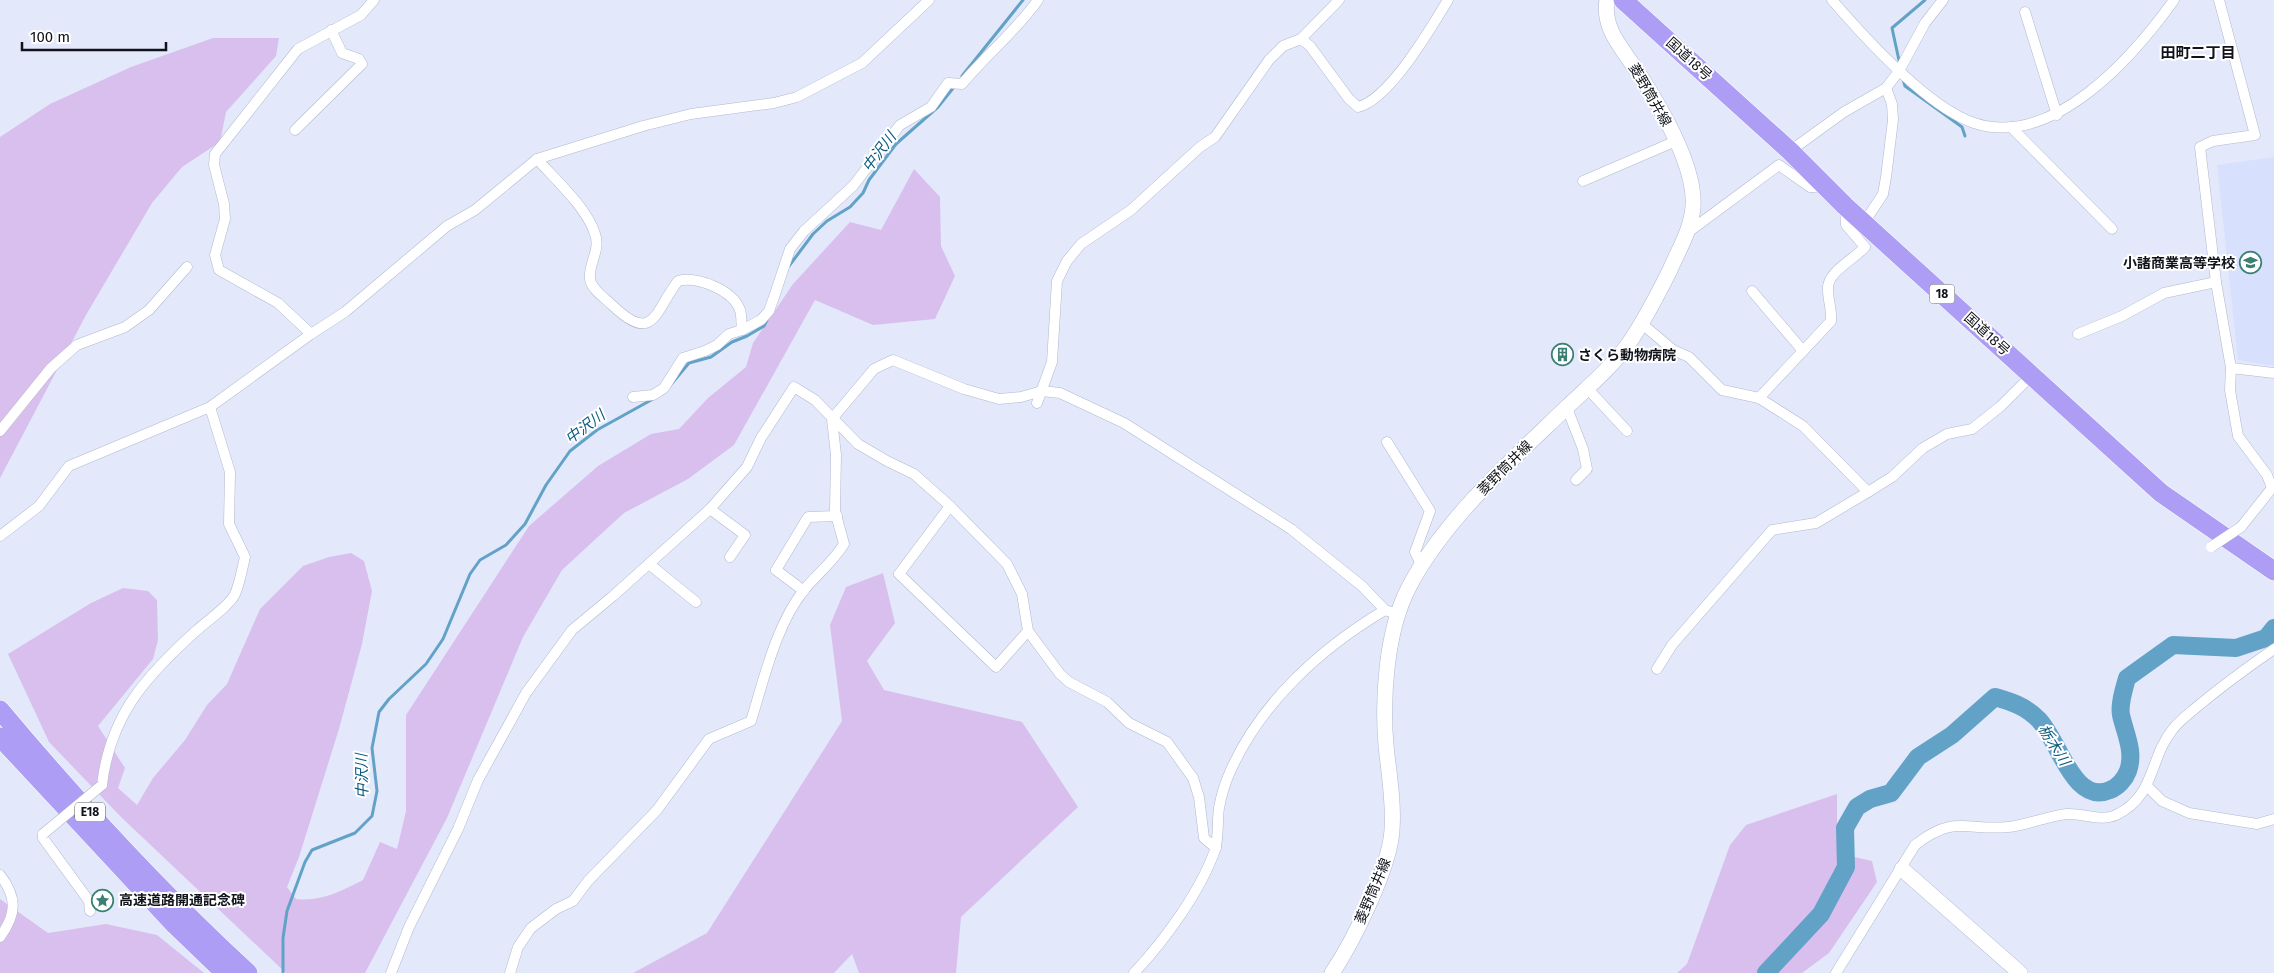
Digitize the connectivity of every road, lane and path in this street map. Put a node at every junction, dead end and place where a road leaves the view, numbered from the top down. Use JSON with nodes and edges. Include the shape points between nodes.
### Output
{"nodes":[{"id":1,"x":374,"y":0,"type":"edge"},
{"id":2,"x":929,"y":0,"type":"edge"},
{"id":3,"x":1038,"y":0,"type":"edge"},
{"id":4,"x":1339,"y":0,"type":"edge"},
{"id":5,"x":1448,"y":0,"type":"edge"},
{"id":6,"x":1607,"y":0,"type":"edge"},
{"id":7,"x":1623,"y":0,"type":"edge"},
{"id":8,"x":1832,"y":0,"type":"edge"},
{"id":9,"x":1943,"y":0,"type":"edge"},
{"id":10,"x":2174,"y":0,"type":"edge"},
{"id":11,"x":2219,"y":0,"type":"edge"},
{"id":12,"x":2025,"y":12,"type":"dead end"},
{"id":13,"x":330,"y":30,"type":"junction"},
{"id":14,"x":1301,"y":39,"type":"junction"},
{"id":15,"x":1900,"y":71,"type":"junction"},
{"id":16,"x":1886,"y":88,"type":"junction"},
{"id":17,"x":2057,"y":114,"type":"junction"},
{"id":18,"x":2010,"y":127,"type":"junction"},
{"id":19,"x":296,"y":130,"type":"dead end"},
{"id":20,"x":1676,"y":141,"type":"junction"},
{"id":21,"x":1790,"y":151,"type":"junction"},
{"id":22,"x":537,"y":159,"type":"junction"},
{"id":23,"x":1583,"y":181,"type":"dead end"},
{"id":24,"x":1827,"y":188,"type":"junction"},
{"id":25,"x":1845,"y":206,"type":"junction"},
{"id":26,"x":1864,"y":223,"type":"junction"},
{"id":27,"x":2112,"y":229,"type":"dead end"},
{"id":28,"x":1687,"y":233,"type":"junction"},
{"id":29,"x":187,"y":267,"type":"dead end"},
{"id":30,"x":2216,"y":282,"type":"junction"},
{"id":31,"x":1752,"y":291,"type":"dead end"},
{"id":32,"x":1641,"y":323,"type":"junction"},
{"id":33,"x":742,"y":330,"type":"junction"},
{"id":34,"x":311,"y":334,"type":"junction"},
{"id":35,"x":2078,"y":334,"type":"dead end"},
{"id":36,"x":1803,"y":351,"type":"junction"},
{"id":37,"x":2231,"y":368,"type":"junction"},
{"id":38,"x":2274,"y":373,"type":"edge"},
{"id":39,"x":2032,"y":375,"type":"junction"},
{"id":40,"x":1587,"y":388,"type":"junction"},
{"id":41,"x":1042,"y":391,"type":"junction"},
{"id":42,"x":633,"y":397,"type":"dead end"},
{"id":43,"x":1759,"y":398,"type":"junction"},
{"id":44,"x":1037,"y":403,"type":"dead end"},
{"id":45,"x":210,"y":407,"type":"junction"},
{"id":46,"x":1567,"y":408,"type":"junction"},
{"id":47,"x":832,"y":419,"type":"junction"},
{"id":48,"x":0,"y":431,"type":"edge"},
{"id":49,"x":1627,"y":431,"type":"dead end"},
{"id":50,"x":1387,"y":442,"type":"dead end"},
{"id":51,"x":1576,"y":480,"type":"dead end"},
{"id":52,"x":1868,"y":492,"type":"junction"},
{"id":53,"x":950,"y":506,"type":"junction"},
{"id":54,"x":710,"y":509,"type":"junction"},
{"id":55,"x":837,"y":516,"type":"junction"},
{"id":56,"x":0,"y":536,"type":"edge"},
{"id":57,"x":2211,"y":547,"type":"dead end"},
{"id":58,"x":730,"y":557,"type":"dead end"},
{"id":59,"x":649,"y":564,"type":"junction"},
{"id":60,"x":1422,"y":566,"type":"junction"},
{"id":61,"x":2274,"y":571,"type":"edge"},
{"id":62,"x":804,"y":591,"type":"junction"},
{"id":63,"x":696,"y":602,"type":"dead end"},
{"id":64,"x":1391,"y":612,"type":"junction"},
{"id":65,"x":1028,"y":631,"type":"junction"},
{"id":66,"x":2274,"y":649,"type":"edge"},
{"id":67,"x":1657,"y":669,"type":"dead end"},
{"id":68,"x":0,"y":710,"type":"edge"},
{"id":69,"x":0,"y":738,"type":"edge"},
{"id":70,"x":2147,"y":786,"type":"junction"},
{"id":71,"x":2274,"y":819,"type":"edge"},
{"id":72,"x":1216,"y":848,"type":"junction"},
{"id":73,"x":1902,"y":869,"type":"junction"},
{"id":74,"x":0,"y":875,"type":"edge"},
{"id":75,"x":90,"y":910,"type":"dead end"},
{"id":76,"x":179,"y":918,"type":"junction"},
{"id":77,"x":0,"y":937,"type":"edge"},
{"id":78,"x":225,"y":973,"type":"edge"},
{"id":79,"x":248,"y":973,"type":"edge"},
{"id":80,"x":391,"y":973,"type":"edge"},
{"id":81,"x":510,"y":973,"type":"edge"},
{"id":82,"x":1134,"y":973,"type":"edge"},
{"id":83,"x":1332,"y":973,"type":"edge"},
{"id":84,"x":1836,"y":973,"type":"edge"},
{"id":85,"x":2020,"y":973,"type":"edge"}],
"edges":[{"from":1,"to":13,"type":"street","via":[[361,15]]},
{"from":2,"to":22,"type":"street","via":[[862,63],[797,97],[691,114]]},
{"from":3,"to":33,"type":"street","via":[[1019,25],[962,84],[948,83],[931,107],[900,124],[852,186],[804,231],[786,259],[769,310],[761,320]]},
{"from":4,"to":14,"type":"street"},
{"from":5,"to":14,"type":"street","via":[[1386,90],[1368,105],[1358,107],[1349,99],[1310,46]]},
{"from":6,"to":20,"type":"main road","name":"菱野筒井線","via":[[1607,25],[1641,76]]},
{"from":7,"to":21,"type":"highway","name":"国道18号","number":"18"},
{"from":8,"to":15,"type":"street"},
{"from":9,"to":15,"type":"street","via":[[1925,23]]},
{"from":10,"to":17,"type":"street","via":[[2119,66],[2086,95]]},
{"from":11,"to":30,"type":"street","via":[[2255,135],[2200,147]]},
{"from":12,"to":17,"type":"street"},
{"from":13,"to":19,"type":"street","via":[[342,53],[359,59],[362,64]]},
{"from":13,"to":34,"type":"street","via":[[298,49],[215,154],[214,164],[225,219],[215,255],[219,270],[278,303]]},
{"from":14,"to":41,"type":"street","via":[[1283,46],[1269,60],[1215,137],[1131,210],[1081,244],[1067,261],[1057,281],[1052,362]]},
{"from":15,"to":16,"type":"street"},
{"from":15,"to":18,"type":"street","via":[[1948,110],[1974,123]]},
{"from":16,"to":21,"type":"street","via":[[1844,112]]},
{"from":16,"to":26,"type":"street","via":[[1893,120],[1886,177],[1883,194]]},
{"from":17,"to":18,"type":"street"},
{"from":18,"to":27,"type":"street"},
{"from":20,"to":23,"type":"street"},
{"from":20,"to":28,"type":"main road","name":"菱野筒井線","via":[[1692,182],[1693,207]]},
{"from":21,"to":24,"type":"highway","name":"国道18号","number":"18"},
{"from":22,"to":33,"type":"street","via":[[589,220],[597,243],[590,279],[592,286],[632,323],[649,322],[678,281],[686,278],[714,285],[732,298],[740,309]]},
{"from":22,"to":34,"type":"street","via":[[475,210],[448,226],[345,312]]},
{"from":24,"to":25,"type":"highway","name":"国道18号","number":"18"},
{"from":24,"to":28,"type":"street","via":[[1810,187],[1779,165]]},
{"from":25,"to":26,"type":"highway","name":"国道18号","number":"18"},
{"from":25,"to":36,"type":"street","via":[[1846,225],[1865,248],[1829,280],[1831,321]]},
{"from":26,"to":39,"type":"highway","name":"国道18号","number":"18"},
{"from":28,"to":32,"type":"main road","name":"菱野筒井線"},
{"from":29,"to":48,"type":"street","via":[[149,310],[125,327],[77,345],[57,362]]},
{"from":30,"to":35,"type":"street","via":[[2164,293],[2122,316]]},
{"from":30,"to":37,"type":"street"},
{"from":31,"to":36,"type":"street"},
{"from":32,"to":40,"type":"main road","name":"菱野筒井線","via":[[1629,344]]},
{"from":32,"to":43,"type":"street","via":[[1673,350],[1689,357],[1722,390]]},
{"from":33,"to":42,"type":"street","via":[[728,334],[704,351],[683,358],[664,388],[653,395]]},
{"from":34,"to":45,"type":"street"},
{"from":36,"to":43,"type":"street"},
{"from":37,"to":38,"type":"street"},
{"from":37,"to":57,"type":"street","bridge":true,"via":[[2230,390],[2238,436],[2267,475],[2272,488],[2241,527]]},
{"from":39,"to":52,"type":"street","via":[[1972,429],[1947,434]]},
{"from":39,"to":61,"type":"highway","name":"国道18号","number":"18","via":[[2161,493]]},
{"from":40,"to":46,"type":"main road","name":"菱野筒井線"},
{"from":40,"to":49,"type":"street"},
{"from":41,"to":44,"type":"street"},
{"from":41,"to":47,"type":"street","via":[[999,399],[964,389],[893,360],[874,369]]},
{"from":41,"to":64,"type":"street","via":[[1060,393],[1124,423],[1276,519]]},
{"from":43,"to":52,"type":"street","via":[[1803,426]]},
{"from":45,"to":56,"type":"street","via":[[70,466],[39,506]]},
{"from":45,"to":75,"type":"street","bridge":true,"via":[[230,472],[229,524],[245,557],[235,596],[181,645],[134,696],[121,718],[106,758],[102,785],[43,834],[89,901]]},
{"from":46,"to":51,"type":"street","via":[[1587,469]]},
{"from":46,"to":60,"type":"main road","name":"菱野筒井線","via":[[1497,474]]},
{"from":47,"to":53,"type":"street","via":[[858,444],[914,474]]},
{"from":47,"to":54,"type":"street","via":[[815,400],[794,388],[761,438],[747,467]]},
{"from":47,"to":55,"type":"street"},
{"from":50,"to":60,"type":"street","via":[[1430,511],[1415,552]]},
{"from":52,"to":67,"type":"street","via":[[1816,523],[1772,530],[1767,534],[1715,599],[1672,645]]},
{"from":53,"to":65,"type":"street","via":[[1007,564],[1022,594]]},
{"from":53,"to":65,"type":"street","via":[[899,574],[996,667]]},
{"from":54,"to":58,"type":"street","via":[[745,535]]},
{"from":54,"to":59,"type":"street"},
{"from":55,"to":62,"type":"street","via":[[844,544],[834,560]]},
{"from":55,"to":62,"type":"street","via":[[808,517],[776,570]]},
{"from":59,"to":63,"type":"street"},
{"from":59,"to":80,"type":"street","via":[[572,630],[526,693],[478,780]]},
{"from":60,"to":64,"type":"main road","name":"菱野筒井線"},
{"from":62,"to":81,"type":"street","via":[[780,632],[751,721],[709,739],[657,810],[573,900],[531,928],[518,947]]},
{"from":64,"to":72,"type":"street","via":[[1366,621],[1293,680],[1262,718],[1229,774],[1219,807]]},
{"from":64,"to":83,"type":"main road","name":"菱野筒井線","via":[[1385,719],[1392,801],[1389,853],[1348,949]]},
{"from":65,"to":72,"type":"street","via":[[1069,682],[1107,702],[1130,723],[1167,742],[1193,778],[1204,838]]},
{"from":66,"to":70,"type":"street","via":[[2173,728]]},
{"from":68,"to":76,"type":"highway","number":"E18"},
{"from":69,"to":76,"type":"highway","number":"E18"},
{"from":70,"to":71,"type":"street","via":[[2162,801],[2189,813],[2257,824]]},
{"from":70,"to":73,"type":"street","via":[[2134,804],[2114,816],[2100,818],[2070,814],[2007,827],[1954,825],[1932,832],[1915,845]]},
{"from":72,"to":82,"type":"street","via":[[1179,916]]},
{"from":73,"to":84,"type":"street"},
{"from":73,"to":85,"type":"main road"},
{"from":74,"to":77,"type":"street","via":[[13,902],[13,914]]},
{"from":76,"to":78,"type":"highway","number":"E18"},
{"from":76,"to":79,"type":"highway","number":"E18"}]}
